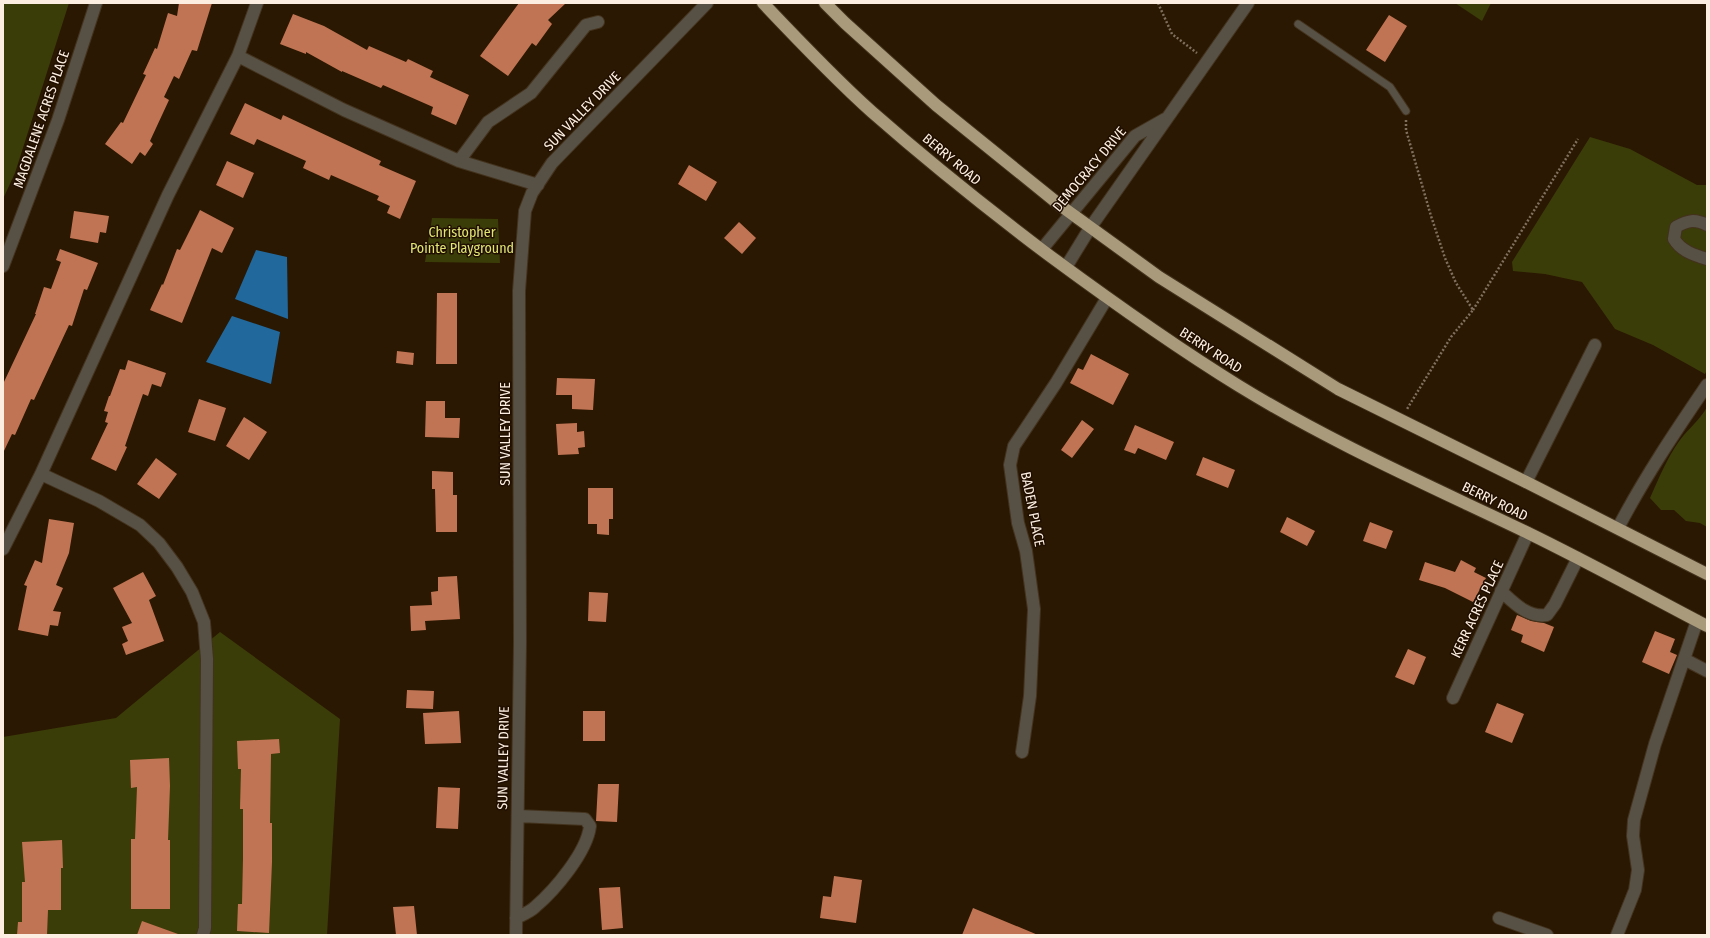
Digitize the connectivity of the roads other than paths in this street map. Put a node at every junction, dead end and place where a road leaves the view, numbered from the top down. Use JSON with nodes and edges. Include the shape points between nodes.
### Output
{"nodes":[{"id":1,"x":96,"y":3,"type":"edge"},
{"id":2,"x":258,"y":3,"type":"edge"},
{"id":3,"x":707,"y":3,"type":"edge"},
{"id":4,"x":762,"y":3,"type":"edge"},
{"id":5,"x":825,"y":3,"type":"edge"},
{"id":6,"x":1248,"y":3,"type":"edge"},
{"id":7,"x":598,"y":22,"type":"dead end"},
{"id":8,"x":1298,"y":24,"type":"dead end"},
{"id":9,"x":238,"y":56,"type":"junction"},
{"id":10,"x":1406,"y":111,"type":"road end"},
{"id":11,"x":1167,"y":118,"type":"junction"},
{"id":12,"x":459,"y":161,"type":"junction"},
{"id":13,"x":538,"y":185,"type":"junction"},
{"id":14,"x":1071,"y":214,"type":"junction"},
{"id":15,"x":1707,"y":225,"type":"edge"},
{"id":16,"x":1090,"y":228,"type":"junction"},
{"id":17,"x":1042,"y":249,"type":"junction"},
{"id":18,"x":1707,"y":259,"type":"edge"},
{"id":19,"x":3,"y":266,"type":"edge"},
{"id":20,"x":1066,"y":267,"type":"junction"},
{"id":21,"x":1107,"y":298,"type":"junction"},
{"id":22,"x":1595,"y":345,"type":"dead end"},
{"id":23,"x":1707,"y":385,"type":"edge"},
{"id":24,"x":41,"y":474,"type":"junction"},
{"id":25,"x":1526,"y":482,"type":"junction"},
{"id":26,"x":1618,"y":528,"type":"junction"},
{"id":27,"x":1528,"y":533,"type":"junction"},
{"id":28,"x":3,"y":549,"type":"edge"},
{"id":29,"x":1578,"y":558,"type":"junction"},
{"id":30,"x":1707,"y":574,"type":"edge"},
{"id":31,"x":1501,"y":591,"type":"junction"},
{"id":32,"x":1702,"y":624,"type":"edge"},
{"id":33,"x":1684,"y":659,"type":"junction"},
{"id":34,"x":1707,"y":671,"type":"edge"},
{"id":35,"x":1453,"y":698,"type":"dead end"},
{"id":36,"x":1022,"y":752,"type":"dead end"},
{"id":37,"x":518,"y":816,"type":"junction"},
{"id":38,"x":516,"y":918,"type":"junction"},
{"id":39,"x":1499,"y":918,"type":"dead end"},
{"id":40,"x":203,"y":935,"type":"edge"},
{"id":41,"x":516,"y":935,"type":"edge"},
{"id":42,"x":1547,"y":935,"type":"edge"},
{"id":43,"x":1617,"y":935,"type":"edge"}],
"edges":[{"from":1,"to":19,"type":"street","name":"MAGDALENE ACRES PLACE","via":[[58,120]]},
{"from":2,"to":9,"type":"street"},
{"from":3,"to":13,"type":"street","name":"SUN VALLEY DRIVE","via":[[552,163]]},
{"from":4,"to":17,"type":"highway","name":"BERRY ROAD","via":[[871,111],[995,214]]},
{"from":5,"to":14,"type":"highway","via":[[936,105]]},
{"from":6,"to":11,"type":"street","name":"DEMOCRACY DRIVE"},
{"from":7,"to":12,"type":"street","via":[[586,25],[531,93],[488,122]]},
{"from":8,"to":10,"type":"lane","via":[[1390,87]]},
{"from":9,"to":12,"type":"street","via":[[344,110]]},
{"from":9,"to":24,"type":"street","via":[[168,195]]},
{"from":11,"to":14,"type":"street","name":"DEMOCRACY DRIVE","via":[[1135,136]]},
{"from":11,"to":16,"type":"street","name":"DEMOCRACY DRIVE"},
{"from":12,"to":13,"type":"street"},
{"from":13,"to":37,"type":"street","name":"SUN VALLEY DRIVE","via":[[525,211],[519,291]]},
{"from":14,"to":16,"type":"highway"},
{"from":14,"to":17,"type":"street","name":"DEMOCRACY DRIVE"},
{"from":15,"to":18,"type":"street","via":[[1687,221],[1676,226],[1674,239],[1677,245],[1688,252]]},
{"from":16,"to":20,"type":"street","name":"DEMOCRACY DRIVE"},
{"from":16,"to":25,"type":"highway","via":[[1159,277],[1338,389]]},
{"from":17,"to":20,"type":"highway","name":"BERRY ROAD"},
{"from":20,"to":21,"type":"highway","name":"BERRY ROAD"},
{"from":21,"to":27,"type":"highway","name":"BERRY ROAD","via":[[1239,386],[1324,434]]},
{"from":21,"to":36,"type":"street","name":"BADEN PLACE","via":[[1056,383],[1014,446],[1010,465],[1034,609],[1030,696]]},
{"from":22,"to":25,"type":"street"},
{"from":23,"to":26,"type":"street","via":[[1649,472]]},
{"from":24,"to":28,"type":"street"},
{"from":24,"to":40,"type":"street","via":[[99,501],[140,524],[159,543],[177,567],[192,592],[204,622],[206,659]]},
{"from":25,"to":26,"type":"highway"},
{"from":26,"to":30,"type":"highway"},
{"from":27,"to":29,"type":"highway","name":"BERRY ROAD"},
{"from":27,"to":31,"type":"street","name":"KERR ACRES PLACE"},
{"from":29,"to":31,"type":"street","via":[[1547,615],[1539,616],[1527,612]]},
{"from":29,"to":32,"type":"highway","name":"BERRY ROAD"},
{"from":31,"to":35,"type":"street","name":"KERR ACRES PLACE"},
{"from":32,"to":33,"type":"street"},
{"from":33,"to":34,"type":"street"},
{"from":33,"to":43,"type":"street","via":[[1655,744],[1634,820],[1633,836],[1638,870],[1635,890]]},
{"from":37,"to":38,"type":"street","name":"SUN VALLEY DRIVE"},
{"from":37,"to":38,"type":"street","via":[[584,819],[590,826],[585,846],[550,892],[534,908]]},
{"from":38,"to":41,"type":"street","name":"SUN VALLEY DRIVE"},
{"from":39,"to":42,"type":"street"}]}
